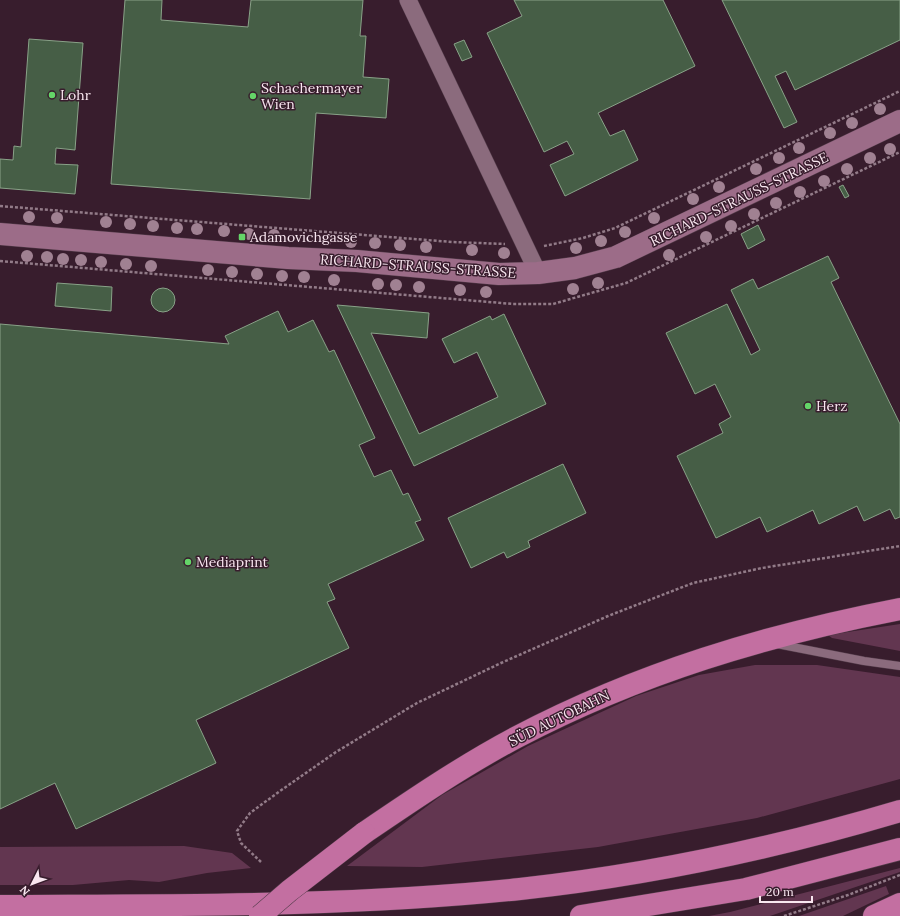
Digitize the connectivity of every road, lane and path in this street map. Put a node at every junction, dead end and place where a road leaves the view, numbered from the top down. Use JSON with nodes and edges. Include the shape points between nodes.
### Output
{"nodes":[{"id":1,"x":408,"y":0,"type":"edge"},
{"id":2,"x":900,"y":90,"type":"edge"},
{"id":3,"x":900,"y":120,"type":"edge"},
{"id":4,"x":0,"y":206,"type":"edge"},
{"id":5,"x":0,"y":234,"type":"edge"},
{"id":6,"x":525,"y":245,"type":"junction"},
{"id":7,"x":538,"y":273,"type":"junction"},
{"id":8,"x":900,"y":546,"type":"edge"},
{"id":9,"x":900,"y":609,"type":"edge"},
{"id":10,"x":760,"y":641,"type":"junction"},
{"id":11,"x":900,"y":666,"type":"edge"},
{"id":12,"x":900,"y":811,"type":"edge"},
{"id":13,"x":900,"y":849,"type":"edge"},
{"id":14,"x":261,"y":862,"type":"dead end"},
{"id":15,"x":900,"y":875,"type":"edge"},
{"id":16,"x":900,"y":904,"type":"edge"},
{"id":17,"x":0,"y":906,"type":"edge"},
{"id":18,"x":260,"y":916,"type":"edge"},
{"id":19,"x":581,"y":916,"type":"edge"},
{"id":20,"x":784,"y":916,"type":"edge"},
{"id":21,"x":874,"y":916,"type":"edge"}],
"edges":[{"from":1,"to":6,"type":"street"},
{"from":2,"to":6,"type":"path","via":[[615,228],[583,238],[538,247]]},
{"from":3,"to":7,"type":"main road","name":"RICHARD-STRAUSS-STRASSE","via":[[616,257],[575,268]]},
{"from":4,"to":6,"type":"path","via":[[452,242]]},
{"from":5,"to":7,"type":"main road","name":"RICHARD-STRAUSS-STRASSE","via":[[499,274]]},
{"from":6,"to":7,"type":"street"},
{"from":8,"to":14,"type":"path","via":[[775,565],[693,583],[601,619],[417,703],[336,752],[250,813],[237,831],[241,843]]},
{"from":9,"to":10,"type":"highway","name":"SÜD AUTOBAHN","via":[[828,623]]},
{"from":10,"to":11,"type":"lane"},
{"from":10,"to":18,"type":"highway","name":"SÜD AUTOBAHN","bridge":true,"via":[[688,663],[606,695],[517,737],[464,767],[364,834]]},
{"from":12,"to":17,"type":"highway","via":[[834,831],[717,858],[608,877],[521,888],[422,897],[319,902]]},
{"from":13,"to":19,"type":"highway","via":[[746,889]]},
{"from":15,"to":20,"type":"path"},
{"from":16,"to":21,"type":"highway"}]}
